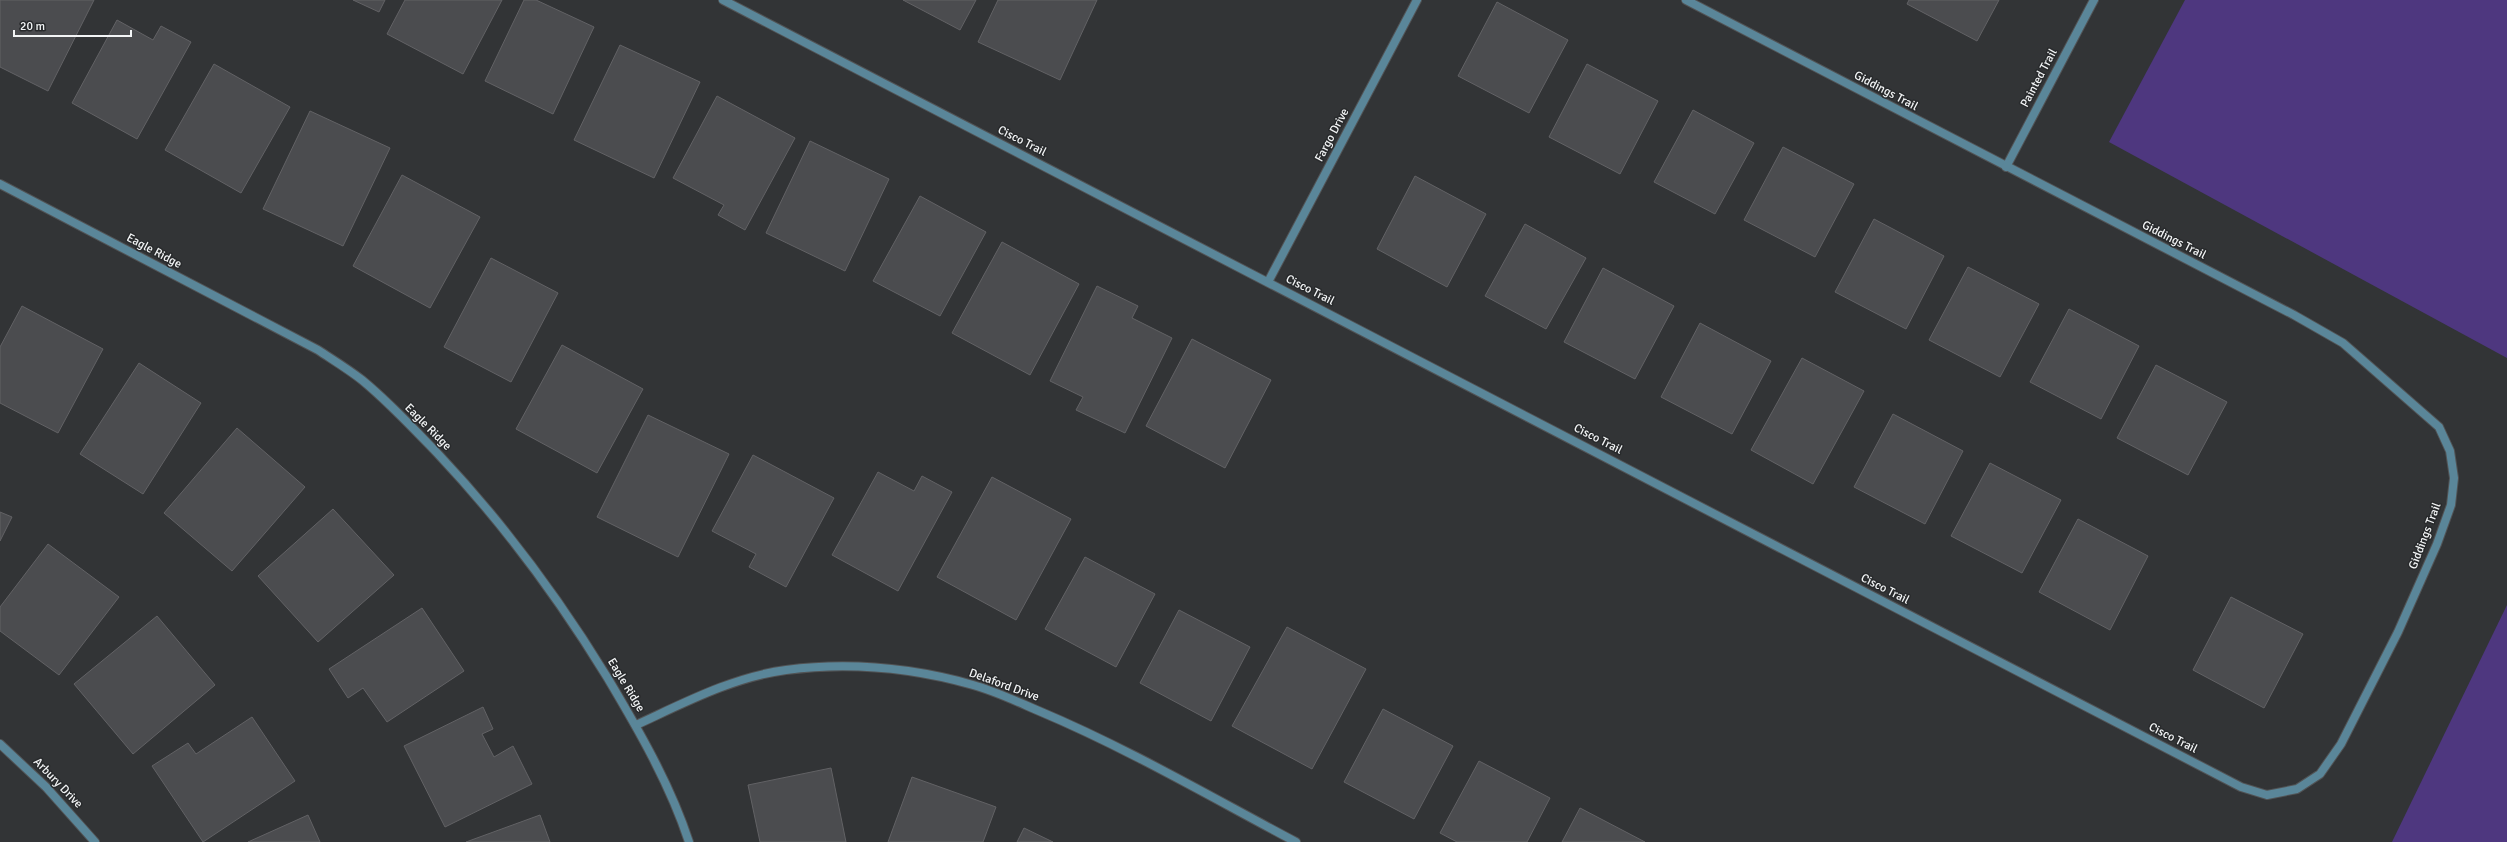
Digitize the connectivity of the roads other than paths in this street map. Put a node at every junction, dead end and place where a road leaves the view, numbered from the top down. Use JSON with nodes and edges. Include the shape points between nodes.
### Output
{"nodes":[{"id":1,"x":723,"y":0,"type":"edge"},
{"id":2,"x":1417,"y":0,"type":"edge"},
{"id":3,"x":1686,"y":0,"type":"edge"},
{"id":4,"x":2094,"y":0,"type":"edge"},
{"id":5,"x":2006,"y":167,"type":"junction"},
{"id":6,"x":0,"y":184,"type":"edge"},
{"id":7,"x":1268,"y":282,"type":"junction"},
{"id":8,"x":2398,"y":632,"type":"joint"},
{"id":9,"x":636,"y":725,"type":"junction"},
{"id":10,"x":0,"y":744,"type":"edge"},
{"id":11,"x":95,"y":842,"type":"edge"},
{"id":12,"x":689,"y":842,"type":"edge"},
{"id":13,"x":1296,"y":842,"type":"edge"}],
"edges":[{"from":1,"to":7,"type":"street","name":"Cisco Trail"},
{"from":2,"to":7,"type":"street","name":"Fargo Drive"},
{"from":3,"to":5,"type":"street","name":"Giddings Trail"},
{"from":4,"to":5,"type":"street","name":"Painted Trail"},
{"from":5,"to":8,"type":"street","name":"Giddings Trail","via":[[2294,315],[2343,343],[2439,427],[2450,451],[2454,478],[2451,505],[2437,544]]},
{"from":6,"to":9,"type":"street","name":"Eagle Ridge","via":[[318,350],[362,380],[410,424],[479,497],[543,579],[585,641]]},
{"from":7,"to":8,"type":"street","name":"Cisco Trail","via":[[2234,783],[2267,795],[2297,789],[2320,774],[2341,744]]},
{"from":9,"to":12,"type":"street","name":"Eagle Ridge","via":[[682,821]]},
{"from":9,"to":13,"type":"street","name":"Delaford Drive","via":[[742,680],[785,670],[826,667],[875,668],[928,674],[975,685],[1077,727]]},
{"from":10,"to":11,"type":"street","name":"Arbury Drive","via":[[46,786]]}]}
